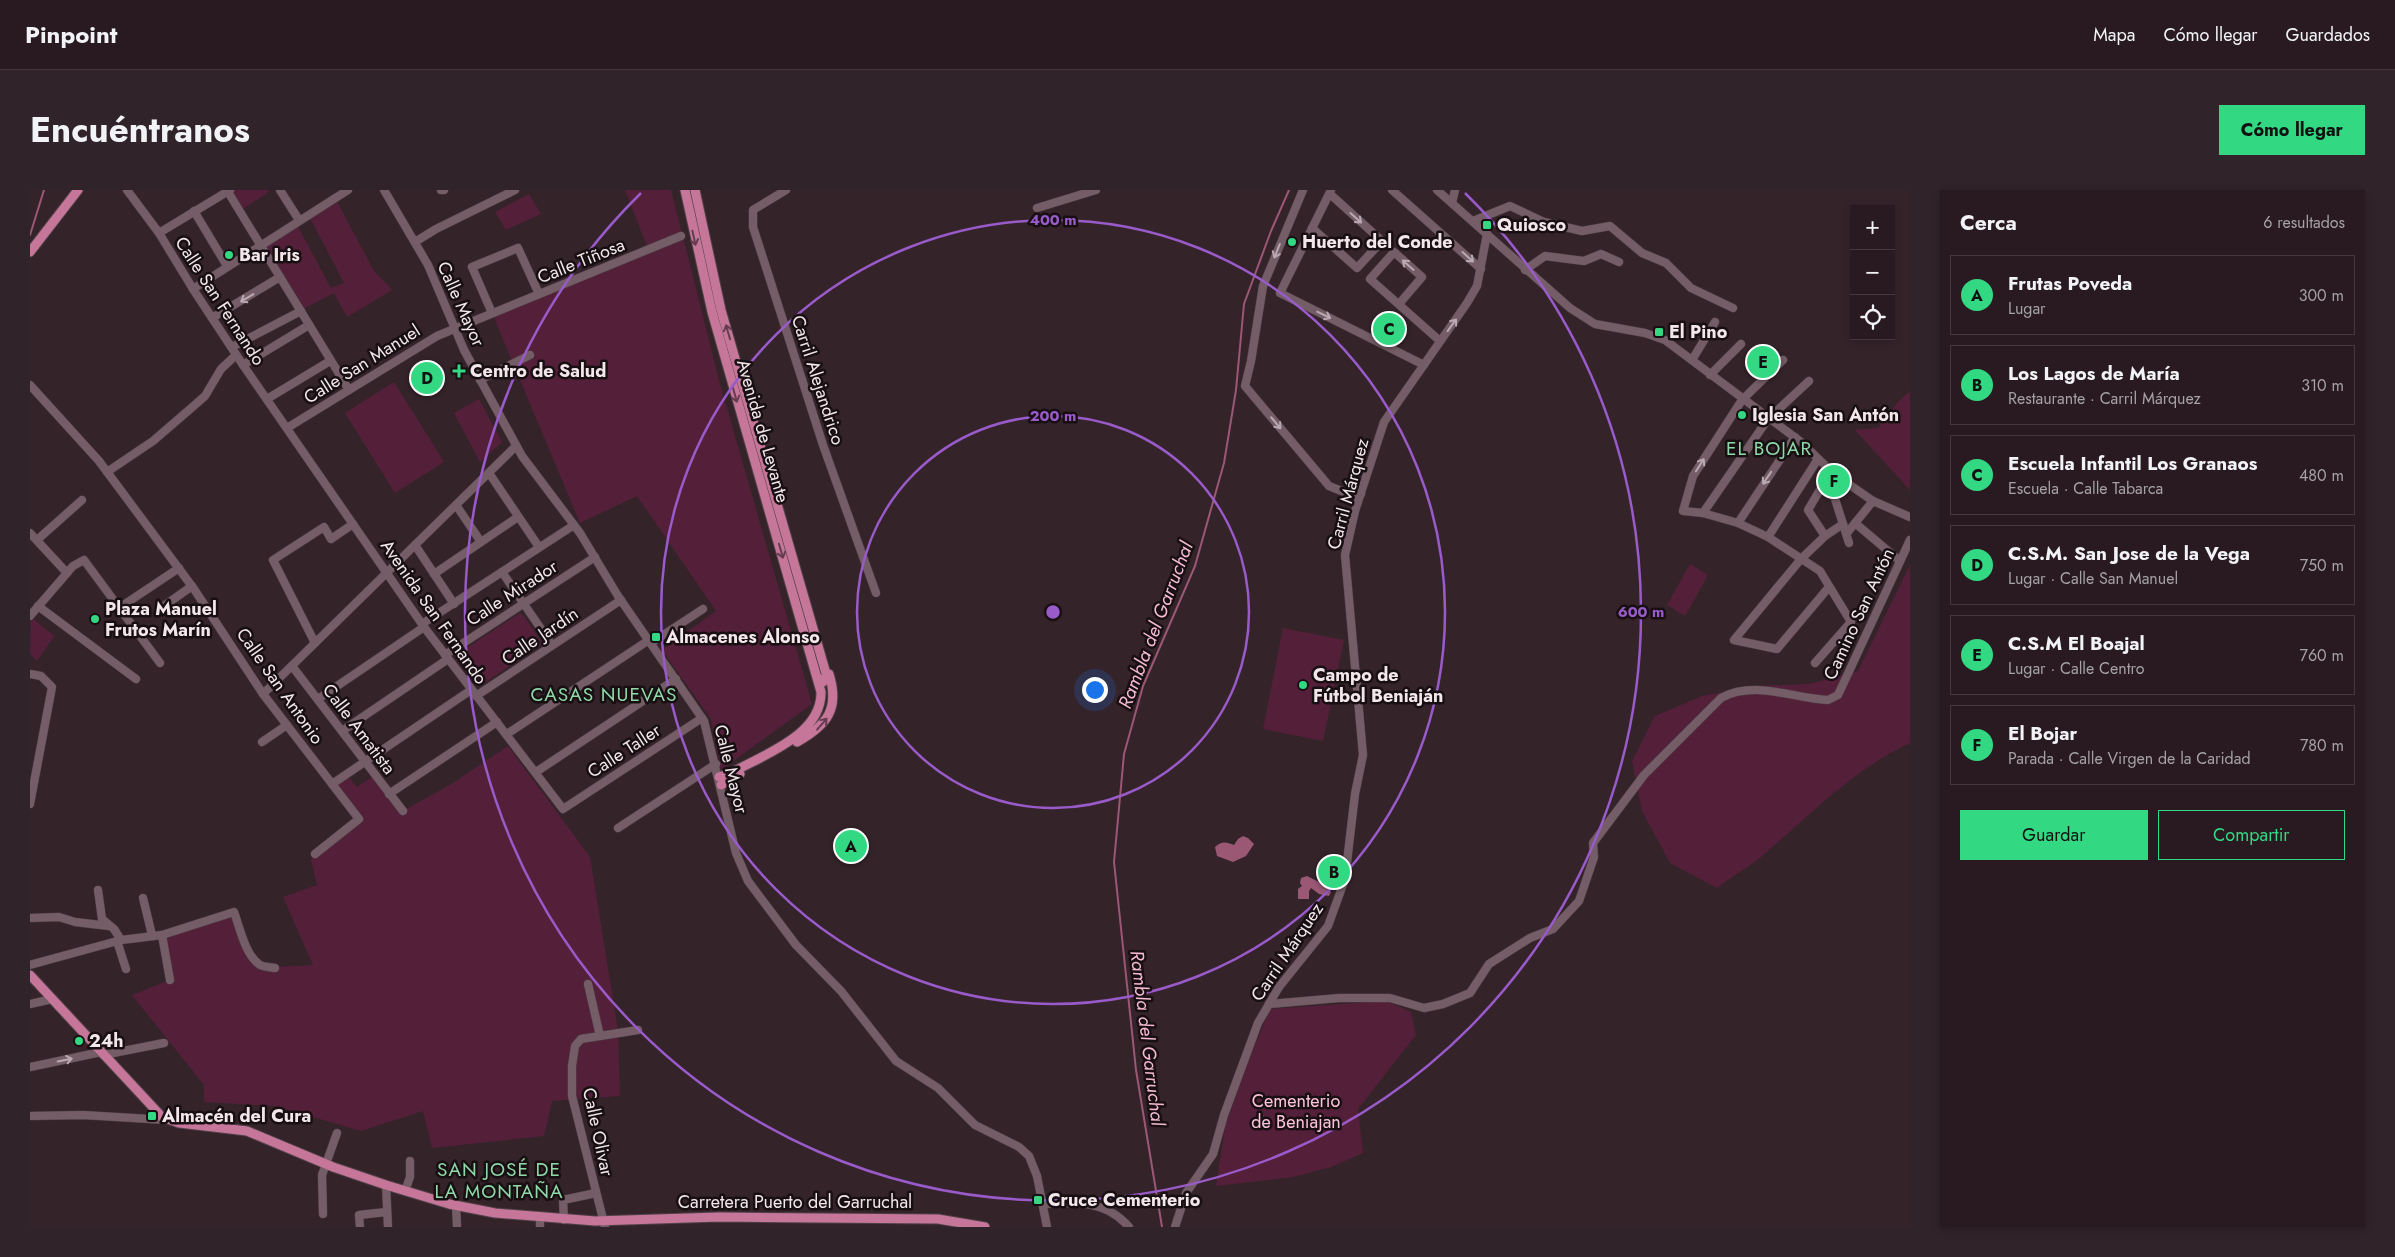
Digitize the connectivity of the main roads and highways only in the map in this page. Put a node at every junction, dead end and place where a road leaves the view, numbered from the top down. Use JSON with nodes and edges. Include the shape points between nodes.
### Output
{"nodes":[{"id":1,"x":78,"y":190,"type":"edge"},
{"id":2,"x":685,"y":190,"type":"edge"},
{"id":3,"x":695,"y":190,"type":"edge"},
{"id":4,"x":30,"y":252,"type":"edge"},
{"id":5,"x":819,"y":648,"type":"junction"},
{"id":6,"x":818,"y":678,"type":"junction"},
{"id":7,"x":30,"y":975,"type":"edge"},
{"id":8,"x":540,"y":1222,"type":"edge"},
{"id":9,"x":938,"y":1223,"type":"edge"},
{"id":10,"x":605,"y":1224,"type":"edge"},
{"id":11,"x":985,"y":1227,"type":"edge"}],
"edges":[{"from":1,"to":4,"type":"main road"},
{"from":2,"to":6,"type":"main road","name":"Avenida de Levante","one_way":true,"via":[[712,312]]},
{"from":5,"to":3,"type":"main road","name":"Avenida de Levante","one_way":true,"via":[[721,310]]},
{"from":5,"to":6,"type":"main road","name":"Avenida de Levante","via":[[828,677],[823,682]]},
{"from":6,"to":5,"type":"main road","name":"Avenida de Levante","one_way":true,"via":[[819,705],[807,727],[720,781],[810,734],[825,722],[834,694]]},
{"from":7,"to":8,"type":"main road","name":"Carretera Puerto del Garruchal","via":[[166,1120],[247,1131],[325,1164],[405,1191],[456,1206]]},
{"from":8,"to":10,"type":"main road","name":"Carretera Puerto del Garruchal","via":[[564,1220]]},
{"from":9,"to":10,"type":"main road","name":"Carretera Puerto del Garruchal","via":[[719,1217]]},
{"from":9,"to":11,"type":"main road","name":"Carretera Puerto del Garruchal"}]}
